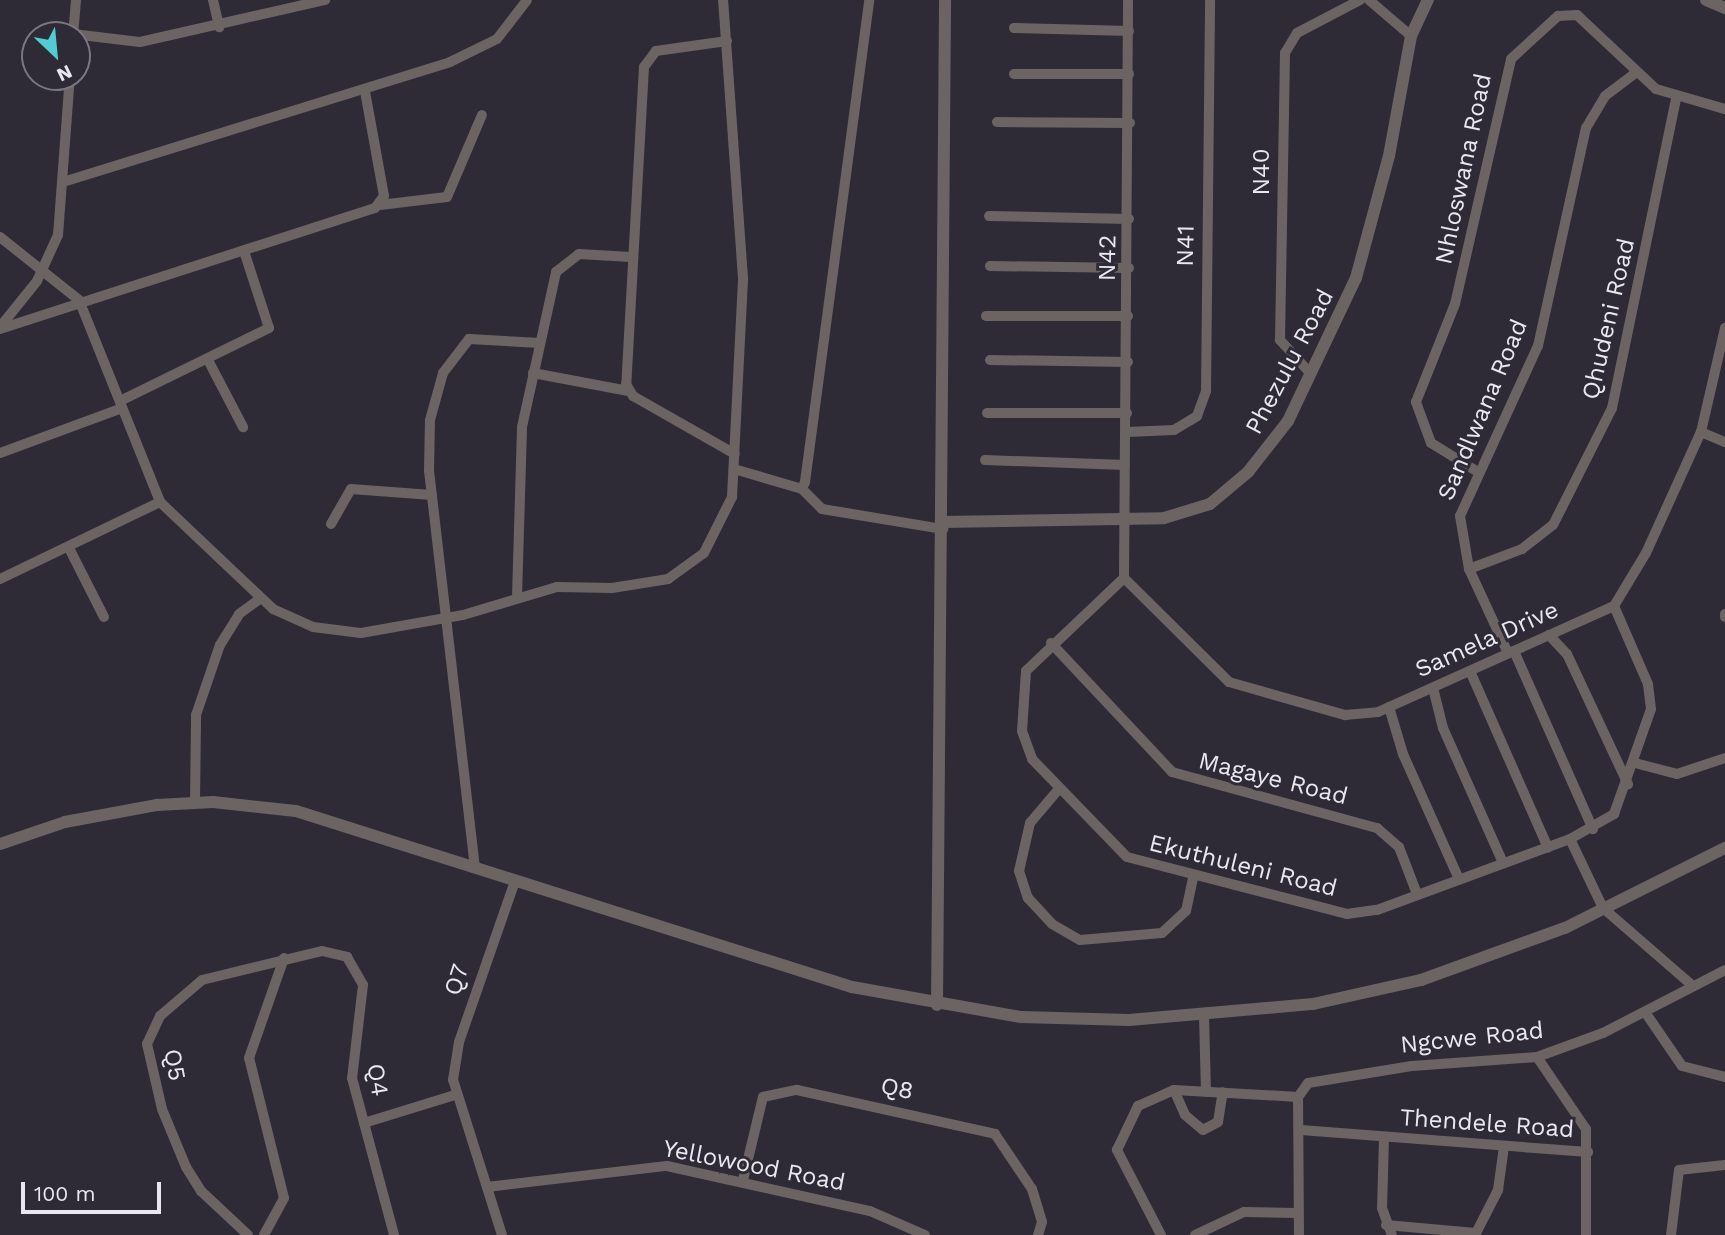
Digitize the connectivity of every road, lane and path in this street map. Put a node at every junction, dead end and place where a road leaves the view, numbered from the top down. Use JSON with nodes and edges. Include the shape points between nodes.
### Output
{"nodes":[{"id":1,"x":76,"y":0,"type":"edge"},
{"id":2,"x":213,"y":0,"type":"edge"},
{"id":3,"x":325,"y":0,"type":"edge"},
{"id":4,"x":527,"y":0,"type":"edge"},
{"id":5,"x":723,"y":0,"type":"edge"},
{"id":6,"x":869,"y":0,"type":"edge"},
{"id":7,"x":946,"y":0,"type":"edge"},
{"id":8,"x":1128,"y":0,"type":"edge"},
{"id":9,"x":1210,"y":0,"type":"edge"},
{"id":10,"x":1360,"y":0,"type":"edge"},
{"id":11,"x":1369,"y":0,"type":"edge"},
{"id":12,"x":1428,"y":0,"type":"edge"},
{"id":13,"x":1706,"y":0,"type":"edge"},
{"id":14,"x":1725,"y":8,"type":"edge"},
{"id":15,"x":74,"y":21,"type":"edge"},
{"id":16,"x":219,"y":27,"type":"junction"},
{"id":17,"x":1014,"y":28,"type":"dead end"},
{"id":18,"x":1129,"y":31,"type":"junction"},
{"id":19,"x":91,"y":36,"type":"edge"},
{"id":20,"x":1411,"y":36,"type":"junction"},
{"id":21,"x":727,"y":41,"type":"junction"},
{"id":22,"x":1636,"y":73,"type":"junction"},
{"id":23,"x":1014,"y":74,"type":"dead end"},
{"id":24,"x":1129,"y":74,"type":"junction"},
{"id":25,"x":69,"y":91,"type":"edge"},
{"id":26,"x":365,"y":91,"type":"junction"},
{"id":27,"x":1676,"y":100,"type":"junction"},
{"id":28,"x":1725,"y":109,"type":"edge"},
{"id":29,"x":482,"y":115,"type":"dead end"},
{"id":30,"x":997,"y":122,"type":"dead end"},
{"id":31,"x":1130,"y":123,"type":"junction"},
{"id":32,"x":63,"y":182,"type":"junction"},
{"id":33,"x":380,"y":205,"type":"junction"},
{"id":34,"x":989,"y":216,"type":"dead end"},
{"id":35,"x":1129,"y":219,"type":"junction"},
{"id":36,"x":0,"y":237,"type":"edge"},
{"id":37,"x":244,"y":251,"type":"junction"},
{"id":38,"x":631,"y":257,"type":"junction"},
{"id":39,"x":44,"y":266,"type":"junction"},
{"id":40,"x":990,"y":266,"type":"dead end"},
{"id":41,"x":1129,"y":268,"type":"junction"},
{"id":42,"x":79,"y":300,"type":"junction"},
{"id":43,"x":986,"y":316,"type":"dead end"},
{"id":44,"x":1128,"y":316,"type":"junction"},
{"id":45,"x":0,"y":328,"type":"edge"},
{"id":46,"x":1725,"y":328,"type":"edge"},
{"id":47,"x":540,"y":343,"type":"junction"},
{"id":48,"x":208,"y":359,"type":"junction"},
{"id":49,"x":990,"y":360,"type":"dead end"},
{"id":50,"x":1128,"y":362,"type":"junction"},
{"id":51,"x":533,"y":373,"type":"junction"},
{"id":52,"x":1310,"y":373,"type":"junction"},
{"id":53,"x":628,"y":391,"type":"junction"},
{"id":54,"x":121,"y":405,"type":"junction"},
{"id":55,"x":987,"y":413,"type":"dead end"},
{"id":56,"x":1127,"y":413,"type":"junction"},
{"id":57,"x":243,"y":427,"type":"dead end"},
{"id":58,"x":1127,"y":432,"type":"junction"},
{"id":59,"x":1701,"y":432,"type":"junction"},
{"id":60,"x":1725,"y":442,"type":"edge"},
{"id":61,"x":0,"y":453,"type":"edge"},
{"id":62,"x":735,"y":454,"type":"junction"},
{"id":63,"x":985,"y":460,"type":"dead end"},
{"id":64,"x":1125,"y":465,"type":"junction"},
{"id":65,"x":734,"y":468,"type":"junction"},
{"id":66,"x":1478,"y":472,"type":"junction"},
{"id":67,"x":802,"y":489,"type":"junction"},
{"id":68,"x":432,"y":495,"type":"junction"},
{"id":69,"x":160,"y":502,"type":"junction"},
{"id":70,"x":1121,"y":517,"type":"junction"},
{"id":71,"x":331,"y":524,"type":"dead end"},
{"id":72,"x":943,"y":526,"type":"junction"},
{"id":73,"x":70,"y":550,"type":"junction"},
{"id":74,"x":1469,"y":569,"type":"junction"},
{"id":75,"x":1124,"y":578,"type":"junction"},
{"id":76,"x":0,"y":579,"type":"edge"},
{"id":77,"x":517,"y":597,"type":"junction"},
{"id":78,"x":260,"y":599,"type":"junction"},
{"id":79,"x":1614,"y":606,"type":"junction"},
{"id":80,"x":104,"y":617,"type":"dead end"},
{"id":81,"x":450,"y":617,"type":"junction"},
{"id":82,"x":1549,"y":635,"type":"junction"},
{"id":83,"x":1051,"y":643,"type":"junction"},
{"id":84,"x":1511,"y":652,"type":"junction"},
{"id":85,"x":1470,"y":671,"type":"junction"},
{"id":86,"x":1433,"y":688,"type":"junction"},
{"id":87,"x":1389,"y":707,"type":"junction"},
{"id":88,"x":1725,"y":758,"type":"edge"},
{"id":89,"x":1635,"y":763,"type":"junction"},
{"id":90,"x":1628,"y":784,"type":"junction"},
{"id":91,"x":1058,"y":790,"type":"junction"},
{"id":92,"x":195,"y":803,"type":"junction"},
{"id":93,"x":1593,"y":829,"type":"junction"},
{"id":94,"x":1570,"y":839,"type":"junction"},
{"id":95,"x":0,"y":844,"type":"edge"},
{"id":96,"x":1548,"y":848,"type":"junction"},
{"id":97,"x":1725,"y":848,"type":"edge"},
{"id":98,"x":1503,"y":863,"type":"junction"},
{"id":99,"x":475,"y":868,"type":"junction"},
{"id":100,"x":1193,"y":878,"type":"junction"},
{"id":101,"x":1459,"y":879,"type":"junction"},
{"id":102,"x":515,"y":881,"type":"junction"},
{"id":103,"x":1417,"y":894,"type":"junction"},
{"id":104,"x":1603,"y":908,"type":"junction"},
{"id":105,"x":284,"y":958,"type":"junction"},
{"id":106,"x":1725,"y":970,"type":"edge"},
{"id":107,"x":1693,"y":986,"type":"junction"},
{"id":108,"x":937,"y":1005,"type":"junction"},
{"id":109,"x":1645,"y":1012,"type":"junction"},
{"id":110,"x":1204,"y":1016,"type":"junction"},
{"id":111,"x":1537,"y":1057,"type":"junction"},
{"id":112,"x":1725,"y":1077,"type":"edge"},
{"id":113,"x":1174,"y":1090,"type":"junction"},
{"id":114,"x":1206,"y":1091,"type":"junction"},
{"id":115,"x":1223,"y":1093,"type":"junction"},
{"id":116,"x":454,"y":1095,"type":"junction"},
{"id":117,"x":1298,"y":1097,"type":"junction"},
{"id":118,"x":364,"y":1123,"type":"junction"},
{"id":119,"x":1301,"y":1130,"type":"junction"},
{"id":120,"x":1384,"y":1138,"type":"junction"},
{"id":121,"x":1504,"y":1147,"type":"junction"},
{"id":122,"x":1588,"y":1152,"type":"junction"},
{"id":123,"x":1725,"y":1165,"type":"edge"},
{"id":124,"x":743,"y":1180,"type":"junction"},
{"id":125,"x":487,"y":1186,"type":"junction"},
{"id":126,"x":1295,"y":1213,"type":"junction"},
{"id":127,"x":1386,"y":1225,"type":"junction"},
{"id":128,"x":1475,"y":1234,"type":"edge"},
{"id":129,"x":248,"y":1235,"type":"edge"},
{"id":130,"x":264,"y":1235,"type":"edge"},
{"id":131,"x":394,"y":1235,"type":"edge"},
{"id":132,"x":502,"y":1235,"type":"edge"},
{"id":133,"x":925,"y":1235,"type":"edge"},
{"id":134,"x":1038,"y":1235,"type":"edge"},
{"id":135,"x":1161,"y":1235,"type":"edge"},
{"id":136,"x":1195,"y":1235,"type":"edge"},
{"id":137,"x":1299,"y":1235,"type":"edge"},
{"id":138,"x":1392,"y":1235,"type":"edge"},
{"id":139,"x":1586,"y":1235,"type":"edge"},
{"id":140,"x":1671,"y":1235,"type":"edge"}],
"edges":[{"from":1,"to":15,"type":"street"},
{"from":2,"to":16,"type":"street"},
{"from":3,"to":16,"type":"street"},
{"from":4,"to":26,"type":"street","via":[[497,39],[481,48]]},
{"from":5,"to":21,"type":"street"},
{"from":6,"to":67,"type":"street"},
{"from":7,"to":72,"type":"street"},
{"from":8,"to":18,"type":"street","name":"N42"},
{"from":9,"to":58,"type":"street","name":"N41","via":[[1206,391],[1196,415],[1174,430]]},
{"from":10,"to":52,"type":"street","name":"N40","via":[[1297,33],[1285,53],[1280,340]]},
{"from":11,"to":20,"type":"street"},
{"from":12,"to":20,"type":"street","name":"Phezulu Road"},
{"from":13,"to":14,"type":"street"},
{"from":16,"to":19,"type":"street","via":[[140,42]]},
{"from":17,"to":18,"type":"street"},
{"from":18,"to":24,"type":"street","name":"N42"},
{"from":20,"to":52,"type":"street","name":"Phezulu Road","via":[[1365,253]]},
{"from":21,"to":38,"type":"street","via":[[663,49],[647,58]]},
{"from":21,"to":62,"type":"street","via":[[743,278]]},
{"from":22,"to":27,"type":"street","name":"Nhloswana Road"},
{"from":22,"to":66,"type":"street","name":"Sandlwana Road","via":[[1605,96],[1586,128],[1538,346]]},
{"from":22,"to":66,"type":"street","name":"Nhloswana Road","via":[[1586,19],[1568,13],[1522,43],[1504,75],[1455,304],[1416,402],[1431,443]]},
{"from":23,"to":24,"type":"street"},
{"from":24,"to":31,"type":"street","name":"N42"},
{"from":25,"to":32,"type":"street"},
{"from":26,"to":32,"type":"street"},
{"from":26,"to":33,"type":"street","via":[[384,196]]},
{"from":27,"to":28,"type":"street","name":"Nhloswana Road"},
{"from":27,"to":74,"type":"street","name":"Qhudeni Road","via":[[1612,408],[1553,525],[1522,550]]},
{"from":29,"to":33,"type":"street","via":[[447,197]]},
{"from":30,"to":31,"type":"street"},
{"from":31,"to":35,"type":"street","name":"N42"},
{"from":32,"to":39,"type":"street","via":[[58,235]]},
{"from":33,"to":37,"type":"street"},
{"from":34,"to":35,"type":"street"},
{"from":35,"to":41,"type":"street","name":"N42"},
{"from":36,"to":39,"type":"street"},
{"from":37,"to":42,"type":"street"},
{"from":37,"to":48,"type":"street","via":[[269,328]]},
{"from":38,"to":47,"type":"street","via":[[579,254],[562,262]]},
{"from":38,"to":53,"type":"street"},
{"from":39,"to":42,"type":"street"},
{"from":39,"to":45,"type":"street"},
{"from":40,"to":41,"type":"street"},
{"from":41,"to":44,"type":"street","name":"N42"},
{"from":42,"to":45,"type":"street"},
{"from":42,"to":54,"type":"street"},
{"from":43,"to":44,"type":"street"},
{"from":44,"to":50,"type":"street","name":"N42"},
{"from":46,"to":59,"type":"street"},
{"from":47,"to":51,"type":"street"},
{"from":47,"to":68,"type":"street","via":[[484,336],[458,348],[443,373],[430,420]]},
{"from":48,"to":54,"type":"street"},
{"from":48,"to":57,"type":"street"},
{"from":49,"to":50,"type":"street"},
{"from":50,"to":56,"type":"street","name":"N42"},
{"from":51,"to":53,"type":"street"},
{"from":51,"to":77,"type":"street","via":[[522,427]]},
{"from":52,"to":70,"type":"street","name":"Phezulu Road","via":[[1282,431],[1225,494],[1180,515]]},
{"from":53,"to":62,"type":"street"},
{"from":54,"to":61,"type":"street"},
{"from":54,"to":69,"type":"street"},
{"from":55,"to":56,"type":"street"},
{"from":56,"to":58,"type":"street","name":"N42"},
{"from":58,"to":64,"type":"street","name":"N42"},
{"from":59,"to":60,"type":"street"},
{"from":59,"to":79,"type":"street","via":[[1647,552]]},
{"from":62,"to":65,"type":"street"},
{"from":63,"to":64,"type":"street"},
{"from":64,"to":70,"type":"street","name":"N42"},
{"from":65,"to":67,"type":"street"},
{"from":65,"to":77,"type":"street","via":[[724,521],[705,553],[683,571],[646,584],[557,587]]},
{"from":66,"to":74,"type":"street","name":"Sandlwana Road","via":[[1460,516]]},
{"from":67,"to":72,"type":"street","via":[[822,509]]},
{"from":68,"to":71,"type":"street","via":[[351,489]]},
{"from":68,"to":81,"type":"street"},
{"from":69,"to":73,"type":"street"},
{"from":69,"to":78,"type":"street"},
{"from":70,"to":72,"type":"street","name":"Phezulu Road"},
{"from":70,"to":75,"type":"street"},
{"from":72,"to":108,"type":"street"},
{"from":73,"to":76,"type":"street"},
{"from":73,"to":80,"type":"street"},
{"from":74,"to":84,"type":"street","name":"Sandlwana Road"},
{"from":75,"to":83,"type":"street","name":"Ekuthuleni Road"},
{"from":75,"to":87,"type":"street","name":"Samela Drive","via":[[1229,682],[1345,715]]},
{"from":77,"to":81,"type":"street"},
{"from":78,"to":81,"type":"street","via":[[293,619],[339,633]]},
{"from":78,"to":92,"type":"street","via":[[239,614],[220,645],[196,715]]},
{"from":79,"to":82,"type":"street","name":"Samela Drive"},
{"from":79,"to":89,"type":"street","name":"Ekuthuleni Road","via":[[1650,696]]},
{"from":81,"to":99,"type":"street"},
{"from":82,"to":84,"type":"street","name":"Samela Drive"},
{"from":82,"to":90,"type":"street","via":[[1567,654]]},
{"from":83,"to":91,"type":"street","name":"Ekuthuleni Road","via":[[1026,671],[1021,708],[1025,744]]},
{"from":83,"to":103,"type":"street","name":"Magaye Road","via":[[1172,772],[1377,828],[1399,847]]},
{"from":84,"to":85,"type":"street","name":"Samela Drive"},
{"from":84,"to":93,"type":"street","name":"Sandlwana Road"},
{"from":85,"to":86,"type":"street","name":"Samela Drive"},
{"from":85,"to":96,"type":"street"},
{"from":86,"to":87,"type":"street","name":"Samela Drive"},
{"from":86,"to":98,"type":"street","via":[[1443,728]]},
{"from":87,"to":101,"type":"street","via":[[1403,754]]},
{"from":88,"to":89,"type":"street","via":[[1677,774]]},
{"from":89,"to":90,"type":"street","name":"Ekuthuleni Road"},
{"from":90,"to":93,"type":"street","name":"Ekuthuleni Road","via":[[1614,814]]},
{"from":91,"to":100,"type":"street","name":"Ekuthuleni Road","via":[[1116,851]]},
{"from":91,"to":100,"type":"street","via":[[1030,823],[1019,871],[1028,898],[1052,925],[1080,940],[1162,933],[1186,911]]},
{"from":92,"to":95,"type":"street","via":[[65,822]]},
{"from":92,"to":99,"type":"street","via":[[319,816]]},
{"from":93,"to":94,"type":"street","name":"Ekuthuleni Road"},
{"from":94,"to":96,"type":"street","name":"Ekuthuleni Road"},
{"from":94,"to":104,"type":"street"},
{"from":96,"to":98,"type":"street","name":"Ekuthuleni Road"},
{"from":97,"to":104,"type":"street"},
{"from":98,"to":101,"type":"street","name":"Ekuthuleni Road"},
{"from":99,"to":102,"type":"street"},
{"from":100,"to":103,"type":"street","name":"Ekuthuleni Road","via":[[1347,914]]},
{"from":101,"to":103,"type":"street","name":"Ekuthuleni Road"},
{"from":102,"to":108,"type":"street","via":[[807,975]]},
{"from":102,"to":116,"type":"street","name":"Q7","via":[[459,1042]]},
{"from":104,"to":107,"type":"street"},
{"from":104,"to":110,"type":"street","via":[[1511,950],[1421,980],[1313,1004]]},
{"from":105,"to":118,"type":"street","name":"Q4","via":[[331,951],[347,957],[359,974],[364,1008],[351,1069]]},
{"from":105,"to":129,"type":"street","name":"Q5","via":[[202,980],[172,1003],[147,1044],[162,1109],[186,1167],[201,1191]]},
{"from":105,"to":130,"type":"street","via":[[248,1058],[284,1198]]},
{"from":106,"to":107,"type":"street","name":"Ngcwe Road"},
{"from":107,"to":109,"type":"street","name":"Ngcwe Road"},
{"from":108,"to":110,"type":"street","via":[[1021,1017]]},
{"from":109,"to":111,"type":"street","name":"Ngcwe Road"},
{"from":109,"to":112,"type":"street","via":[[1682,1066]]},
{"from":110,"to":114,"type":"street"},
{"from":111,"to":117,"type":"street","name":"Ngcwe Road","via":[[1335,1076],[1308,1083]]},
{"from":111,"to":122,"type":"street","via":[[1579,1112]]},
{"from":113,"to":114,"type":"street"},
{"from":113,"to":115,"type":"street","via":[[1185,1115],[1203,1130],[1218,1122]]},
{"from":113,"to":135,"type":"street","via":[[1149,1097],[1130,1116],[1117,1150]]},
{"from":114,"to":115,"type":"street"},
{"from":115,"to":117,"type":"street"},
{"from":116,"to":118,"type":"street"},
{"from":116,"to":125,"type":"street"},
{"from":117,"to":119,"type":"street"},
{"from":118,"to":131,"type":"street","name":"Q4"},
{"from":119,"to":120,"type":"street","name":"Thendele Road"},
{"from":119,"to":126,"type":"street"},
{"from":120,"to":121,"type":"street","name":"Thendele Road"},
{"from":120,"to":127,"type":"street"},
{"from":121,"to":122,"type":"street","name":"Thendele Road"},
{"from":121,"to":128,"type":"street","via":[[1498,1190]]},
{"from":122,"to":139,"type":"street","name":"Thendele Road"},
{"from":123,"to":140,"type":"street","via":[[1679,1170]]},
{"from":124,"to":125,"type":"street","name":"Yellowood Road","via":[[642,1166]]},
{"from":124,"to":133,"type":"street","name":"Yellowood Road","via":[[870,1211]]},
{"from":124,"to":134,"type":"street","name":"Q8","via":[[763,1097],[797,1090],[995,1134],[1032,1189],[1042,1222]]},
{"from":125,"to":132,"type":"street"},
{"from":126,"to":136,"type":"street","via":[[1244,1212]]},
{"from":126,"to":137,"type":"street"},
{"from":127,"to":128,"type":"street"},
{"from":127,"to":138,"type":"street"}]}
